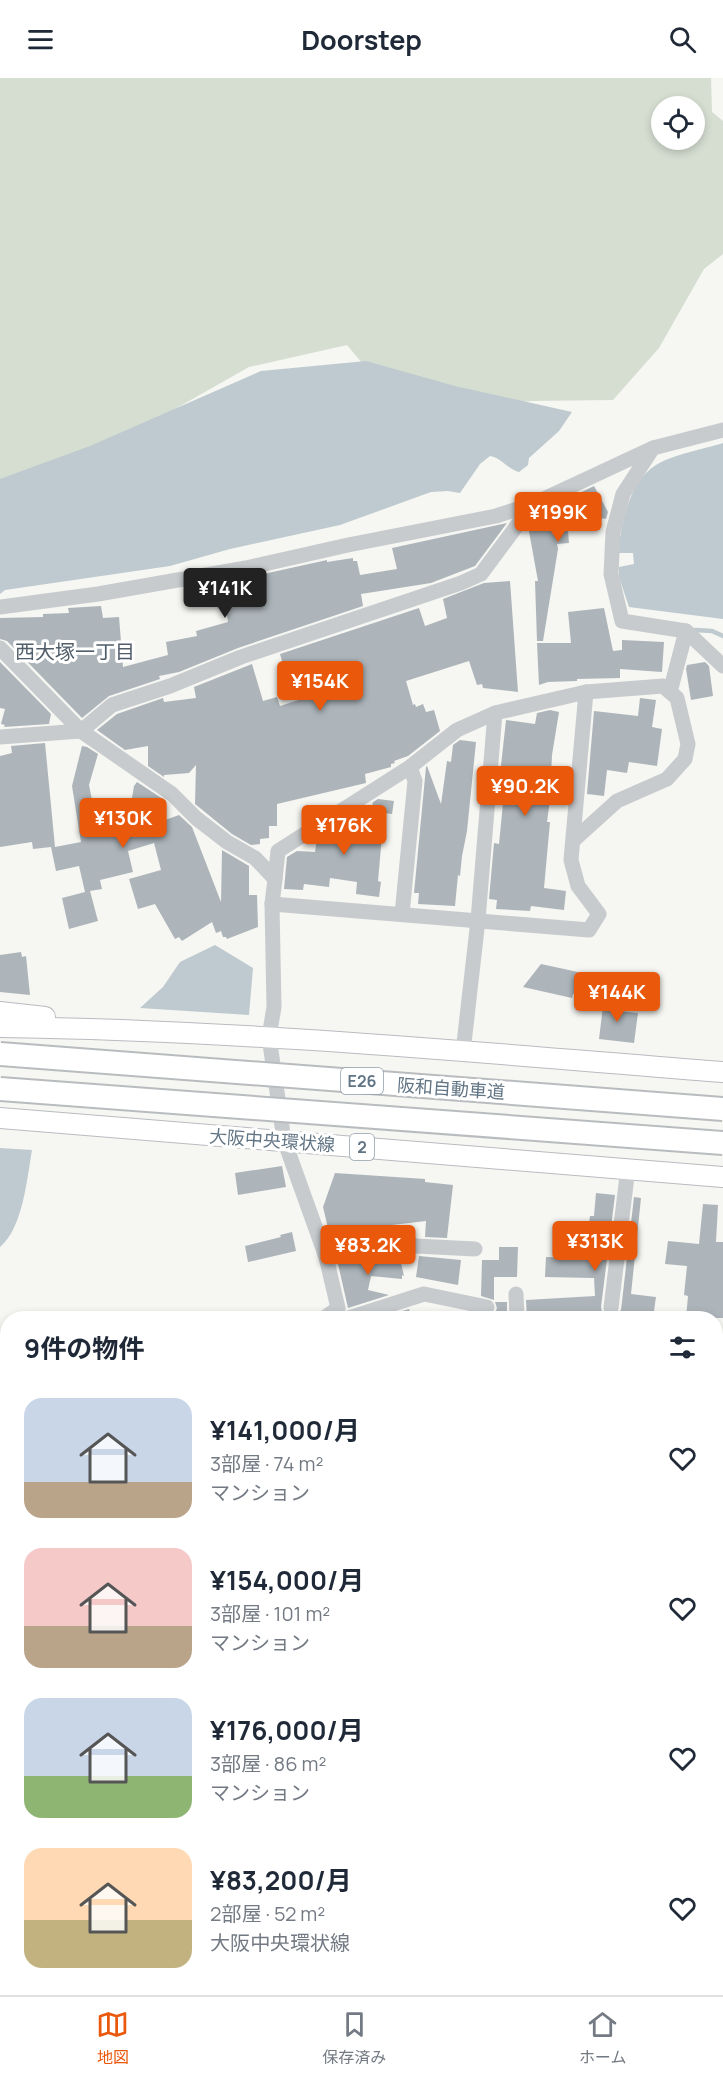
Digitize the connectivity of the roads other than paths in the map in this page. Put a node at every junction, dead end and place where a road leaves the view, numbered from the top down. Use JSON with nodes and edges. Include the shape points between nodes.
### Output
{"nodes":[{"id":1,"x":723,"y":430,"type":"edge"},
{"id":2,"x":653,"y":448,"type":"junction"},
{"id":3,"x":533,"y":504,"type":"junction"},
{"id":4,"x":0,"y":607,"type":"edge"},
{"id":5,"x":686,"y":631,"type":"junction"},
{"id":6,"x":0,"y":648,"type":"edge"},
{"id":7,"x":723,"y":666,"type":"edge"},
{"id":8,"x":586,"y":692,"type":"junction"},
{"id":9,"x":670,"y":692,"type":"junction"},
{"id":10,"x":495,"y":713,"type":"junction"},
{"id":11,"x":81,"y":731,"type":"junction"},
{"id":12,"x":0,"y":737,"type":"edge"},
{"id":13,"x":410,"y":767,"type":"junction"},
{"id":14,"x":574,"y":839,"type":"junction"},
{"id":15,"x":275,"y":879,"type":"junction"},
{"id":16,"x":272,"y":904,"type":"junction"},
{"id":17,"x":402,"y":914,"type":"junction"},
{"id":18,"x":478,"y":920,"type":"junction"},
{"id":19,"x":0,"y":1012,"type":"edge"},
{"id":20,"x":0,"y":1027,"type":"edge"},
{"id":21,"x":115,"y":1029,"type":"junction"},
{"id":22,"x":269,"y":1037,"type":"junction"},
{"id":23,"x":463,"y":1052,"type":"junction"},
{"id":24,"x":0,"y":1054,"type":"edge"},
{"id":25,"x":723,"y":1072,"type":"edge"},
{"id":26,"x":0,"y":1089,"type":"edge"},
{"id":27,"x":723,"y":1109,"type":"edge"},
{"id":28,"x":0,"y":1118,"type":"edge"},
{"id":29,"x":0,"y":1126,"type":"edge"},
{"id":30,"x":109,"y":1128,"type":"junction"},
{"id":31,"x":284,"y":1140,"type":"junction"},
{"id":32,"x":723,"y":1143,"type":"edge"},
{"id":33,"x":628,"y":1168,"type":"junction"},
{"id":34,"x":723,"y":1177,"type":"edge"},
{"id":35,"x":475,"y":1249,"type":"dead end"},
{"id":36,"x":326,"y":1257,"type":"junction"},
{"id":37,"x":516,"y":1294,"type":"dead end"},
{"id":38,"x":487,"y":1307,"type":"dead end"},
{"id":39,"x":611,"y":1308,"type":"dead end"},
{"id":40,"x":334,"y":1311,"type":"edge"},
{"id":41,"x":371,"y":1311,"type":"edge"},
{"id":42,"x":517,"y":1311,"type":"edge"}],
"edges":[{"from":1,"to":2,"type":"street"},
{"from":2,"to":3,"type":"street"},
{"from":2,"to":5,"type":"street","via":[[623,494],[613,532],[611,574],[622,621]]},
{"from":3,"to":4,"type":"street","via":[[496,516],[246,568]]},
{"from":3,"to":11,"type":"street","via":[[481,574],[112,705]]},
{"from":5,"to":7,"type":"street"},
{"from":5,"to":9,"type":"street"},
{"from":6,"to":11,"type":"street"},
{"from":8,"to":9,"type":"street","via":[[663,686]]},
{"from":8,"to":10,"type":"street"},
{"from":8,"to":14,"type":"street"},
{"from":9,"to":14,"type":"street","via":[[677,698],[688,744],[685,759],[667,779],[616,801]]},
{"from":10,"to":13,"type":"street","via":[[457,730]]},
{"from":10,"to":18,"type":"street"},
{"from":11,"to":12,"type":"street"},
{"from":11,"to":15,"type":"street","via":[[172,794],[227,842],[255,858]]},
{"from":13,"to":15,"type":"street","via":[[278,851]]},
{"from":13,"to":17,"type":"street","via":[[415,781]]},
{"from":14,"to":18,"type":"street","via":[[571,860],[578,886],[599,914],[589,930]]},
{"from":15,"to":16,"type":"street"},
{"from":16,"to":17,"type":"street"},
{"from":16,"to":22,"type":"street","via":[[274,1007]]},
{"from":17,"to":18,"type":"street"},
{"from":18,"to":23,"type":"street"},
{"from":19,"to":21,"type":"main road"},
{"from":20,"to":21,"type":"main road"},
{"from":21,"to":22,"type":"main road"},
{"from":22,"to":23,"type":"main road"},
{"from":22,"to":31,"type":"street"},
{"from":23,"to":25,"type":"main road"},
{"from":24,"to":27,"type":"highway","name":"阪和自動車道","number":"E26","bridge":true},
{"from":26,"to":32,"type":"highway","name":"阪和自動車道","number":"E26","bridge":true},
{"from":28,"to":30,"type":"main road","name":"大阪中央環状線","number":"2"},
{"from":29,"to":30,"type":"main road","via":[[41,1130]]},
{"from":30,"to":31,"type":"main road","name":"大阪中央環状線","number":"2"},
{"from":31,"to":33,"type":"main road","name":"大阪中央環状線","number":"2"},
{"from":31,"to":36,"type":"street"},
{"from":33,"to":34,"type":"main road","name":"大阪中央環状線","number":"2"},
{"from":33,"to":39,"type":"street"},
{"from":35,"to":36,"type":"street","via":[[416,1246],[396,1239]]},
{"from":36,"to":40,"type":"street","via":[[338,1308]]},
{"from":37,"to":42,"type":"street"},
{"from":38,"to":41,"type":"street","via":[[424,1294]]}]}
